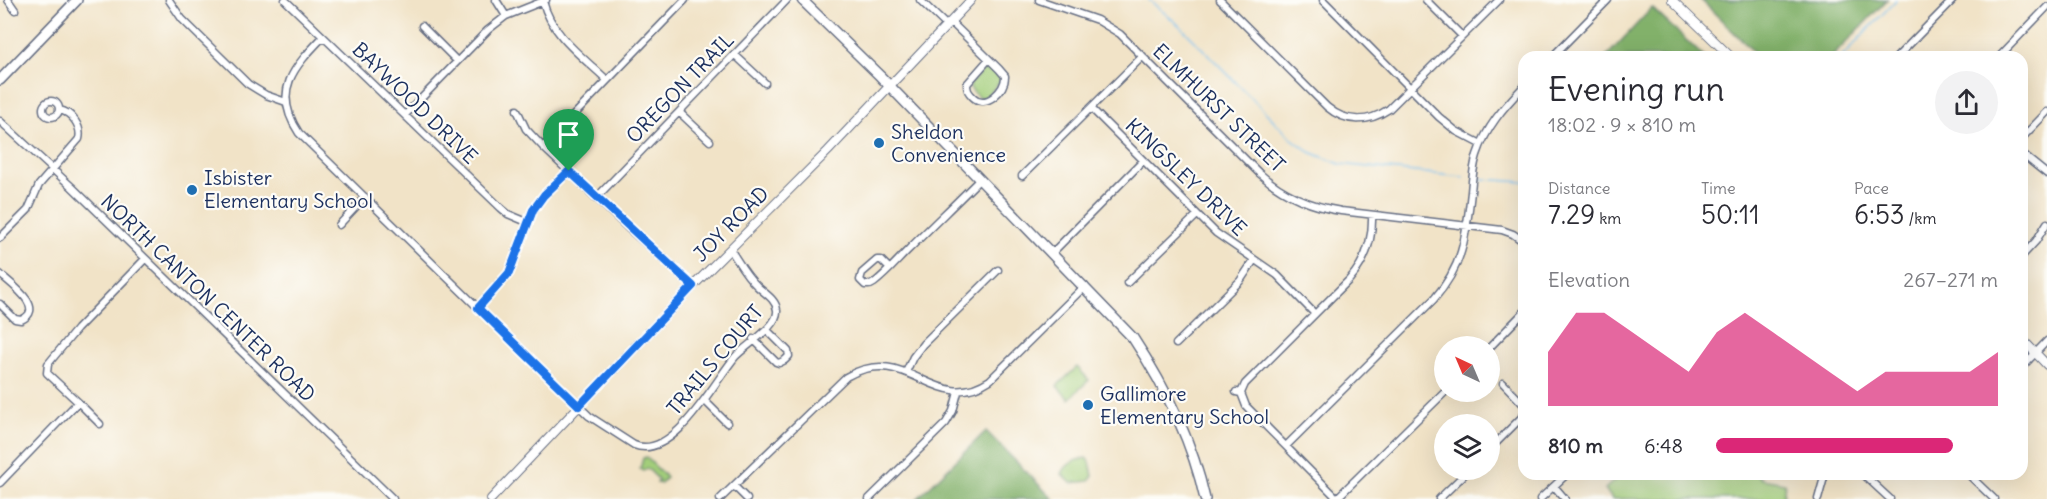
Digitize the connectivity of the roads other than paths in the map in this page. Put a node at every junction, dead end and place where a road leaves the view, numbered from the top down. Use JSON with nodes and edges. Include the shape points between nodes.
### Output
{"nodes":[{"id":1,"x":9,"y":0,"type":"edge"},
{"id":2,"x":77,"y":0,"type":"edge"},
{"id":3,"x":169,"y":0,"type":"edge"},
{"id":4,"x":285,"y":0,"type":"edge"},
{"id":5,"x":496,"y":0,"type":"edge"},
{"id":6,"x":545,"y":0,"type":"edge"},
{"id":7,"x":686,"y":0,"type":"edge"},
{"id":8,"x":787,"y":0,"type":"edge"},
{"id":9,"x":802,"y":0,"type":"edge"},
{"id":10,"x":920,"y":0,"type":"edge"},
{"id":11,"x":971,"y":0,"type":"edge"},
{"id":12,"x":1039,"y":0,"type":"edge"},
{"id":13,"x":1220,"y":0,"type":"edge"},
{"id":14,"x":1323,"y":0,"type":"edge"},
{"id":15,"x":1426,"y":0,"type":"edge"},
{"id":16,"x":1499,"y":0,"type":"edge"},
{"id":17,"x":1608,"y":0,"type":"edge"},
{"id":18,"x":1672,"y":0,"type":"edge"},
{"id":19,"x":1953,"y":0,"type":"edge"},
{"id":20,"x":2047,"y":7,"type":"edge"},
{"id":21,"x":15,"y":10,"type":"dead end"},
{"id":22,"x":506,"y":16,"type":"junction"},
{"id":23,"x":949,"y":24,"type":"junction"},
{"id":24,"x":422,"y":26,"type":"dead end"},
{"id":25,"x":1462,"y":36,"type":"junction"},
{"id":26,"x":323,"y":37,"type":"junction"},
{"id":27,"x":1558,"y":51,"type":"edge"},
{"id":28,"x":1725,"y":51,"type":"edge"},
{"id":29,"x":1903,"y":51,"type":"edge"},
{"id":30,"x":2005,"y":51,"type":"edge"},
{"id":31,"x":735,"y":55,"type":"junction"},
{"id":32,"x":1143,"y":56,"type":"junction"},
{"id":33,"x":989,"y":59,"type":"junction"},
{"id":34,"x":457,"y":61,"type":"junction"},
{"id":35,"x":0,"y":80,"type":"edge"},
{"id":36,"x":608,"y":80,"type":"junction"},
{"id":37,"x":765,"y":83,"type":"dead end"},
{"id":38,"x":889,"y":87,"type":"junction"},
{"id":39,"x":1410,"y":88,"type":"junction"},
{"id":40,"x":1518,"y":92,"type":"edge"},
{"id":41,"x":286,"y":102,"type":"junction"},
{"id":42,"x":1091,"y":108,"type":"junction"},
{"id":43,"x":59,"y":110,"type":"dead end"},
{"id":44,"x":517,"y":110,"type":"dead end"},
{"id":45,"x":679,"y":112,"type":"junction"},
{"id":46,"x":2047,"y":112,"type":"edge"},
{"id":47,"x":405,"y":115,"type":"junction"},
{"id":48,"x":0,"y":121,"type":"edge"},
{"id":49,"x":2028,"y":132,"type":"edge"},
{"id":50,"x":710,"y":141,"type":"dead end"},
{"id":51,"x":1481,"y":144,"type":"junction"},
{"id":52,"x":543,"y":147,"type":"junction"},
{"id":53,"x":2028,"y":160,"type":"edge"},
{"id":54,"x":1143,"y":161,"type":"junction"},
{"id":55,"x":52,"y":169,"type":"junction"},
{"id":56,"x":569,"y":171,"type":"junction"},
{"id":57,"x":2047,"y":174,"type":"edge"},
{"id":58,"x":1022,"y":176,"type":"dead end"},
{"id":59,"x":979,"y":180,"type":"junction"},
{"id":60,"x":365,"y":198,"type":"junction"},
{"id":61,"x":596,"y":198,"type":"junction"},
{"id":62,"x":1197,"y":215,"type":"junction"},
{"id":63,"x":1372,"y":215,"type":"junction"},
{"id":64,"x":527,"y":222,"type":"junction"},
{"id":65,"x":2047,"y":223,"type":"edge"},
{"id":66,"x":339,"y":225,"type":"dead end"},
{"id":67,"x":1467,"y":225,"type":"junction"},
{"id":68,"x":1518,"y":237,"type":"edge"},
{"id":69,"x":0,"y":238,"type":"edge"},
{"id":70,"x":729,"y":249,"type":"junction"},
{"id":71,"x":2028,"y":250,"type":"edge"},
{"id":72,"x":1052,"y":253,"type":"junction"},
{"id":73,"x":145,"y":259,"type":"junction"},
{"id":74,"x":1254,"y":260,"type":"junction"},
{"id":75,"x":890,"y":268,"type":"junction"},
{"id":76,"x":998,"y":270,"type":"dead end"},
{"id":77,"x":0,"y":274,"type":"edge"},
{"id":78,"x":1127,"y":283,"type":"dead end"},
{"id":79,"x":693,"y":286,"type":"junction"},
{"id":80,"x":1084,"y":286,"type":"junction"},
{"id":81,"x":0,"y":304,"type":"edge"},
{"id":82,"x":478,"y":308,"type":"junction"},
{"id":83,"x":1315,"y":314,"type":"junction"},
{"id":84,"x":1518,"y":318,"type":"edge"},
{"id":85,"x":766,"y":330,"type":"junction"},
{"id":86,"x":1500,"y":337,"type":"edge"},
{"id":87,"x":753,"y":339,"type":"junction"},
{"id":88,"x":2047,"y":341,"type":"edge"},
{"id":89,"x":1176,"y":344,"type":"dead end"},
{"id":90,"x":2028,"y":345,"type":"edge"},
{"id":91,"x":2036,"y":353,"type":"junction"},
{"id":92,"x":2028,"y":361,"type":"edge"},
{"id":93,"x":2047,"y":365,"type":"edge"},
{"id":94,"x":906,"y":372,"type":"junction"},
{"id":95,"x":1503,"y":383,"type":"dead end"},
{"id":96,"x":958,"y":392,"type":"junction"},
{"id":97,"x":1518,"y":399,"type":"edge"},
{"id":98,"x":705,"y":401,"type":"junction"},
{"id":99,"x":78,"y":402,"type":"junction"},
{"id":100,"x":1434,"y":402,"type":"edge"},
{"id":101,"x":579,"y":406,"type":"junction"},
{"id":102,"x":1518,"y":421,"type":"edge"},
{"id":103,"x":727,"y":423,"type":"dead end"},
{"id":104,"x":99,"y":424,"type":"dead end"},
{"id":105,"x":1500,"y":439,"type":"edge"},
{"id":106,"x":1286,"y":446,"type":"junction"},
{"id":107,"x":1459,"y":480,"type":"edge"},
{"id":108,"x":1560,"y":480,"type":"edge"},
{"id":109,"x":1823,"y":480,"type":"edge"},
{"id":110,"x":1869,"y":480,"type":"edge"},
{"id":111,"x":1974,"y":480,"type":"edge"},
{"id":112,"x":0,"y":483,"type":"edge"},
{"id":113,"x":734,"y":486,"type":"junction"},
{"id":114,"x":1554,"y":486,"type":"junction"},
{"id":115,"x":1337,"y":498,"type":"edge"},
{"id":116,"x":393,"y":499,"type":"edge"},
{"id":117,"x":490,"y":499,"type":"edge"},
{"id":118,"x":720,"y":499,"type":"edge"},
{"id":119,"x":747,"y":499,"type":"edge"},
{"id":120,"x":869,"y":499,"type":"edge"},
{"id":121,"x":1205,"y":499,"type":"edge"},
{"id":122,"x":1439,"y":499,"type":"edge"},
{"id":123,"x":1540,"y":499,"type":"edge"},
{"id":124,"x":1565,"y":499,"type":"edge"},
{"id":125,"x":1818,"y":499,"type":"edge"},
{"id":126,"x":1890,"y":499,"type":"edge"},
{"id":127,"x":1994,"y":499,"type":"edge"}],
"edges":[{"from":1,"to":21,"type":"street"},
{"from":2,"to":35,"type":"main road"},
{"from":3,"to":41,"type":"street","via":[[182,19],[243,80]]},
{"from":4,"to":26,"type":"street","name":"BAYWOOD DRIVE"},
{"from":5,"to":22,"type":"street"},
{"from":6,"to":22,"type":"street"},
{"from":6,"to":36,"type":"street","via":[[548,17],[557,31]]},
{"from":7,"to":36,"type":"street"},
{"from":8,"to":31,"type":"street","name":"OREGON TRAIL"},
{"from":9,"to":38,"type":"main road"},
{"from":10,"to":23,"type":"street"},
{"from":11,"to":23,"type":"street","name":"JOY ROAD"},
{"from":12,"to":32,"type":"street","name":"ELMHURST STREET","via":[[1104,23]]},
{"from":13,"to":39,"type":"street","via":[[1339,116],[1359,120],[1376,117],[1389,110]]},
{"from":14,"to":39,"type":"street"},
{"from":15,"to":25,"type":"street"},
{"from":16,"to":25,"type":"street"},
{"from":17,"to":27,"type":"street"},
{"from":18,"to":28,"type":"street"},
{"from":19,"to":29,"type":"street"},
{"from":20,"to":30,"type":"street"},
{"from":22,"to":34,"type":"street"},
{"from":23,"to":33,"type":"street"},
{"from":23,"to":38,"type":"street","name":"JOY ROAD"},
{"from":24,"to":34,"type":"street"},
{"from":25,"to":39,"type":"street"},
{"from":26,"to":41,"type":"street","via":[[293,70]]},
{"from":26,"to":47,"type":"street","name":"BAYWOOD DRIVE"},
{"from":31,"to":37,"type":"street"},
{"from":31,"to":45,"type":"street","name":"OREGON TRAIL"},
{"from":32,"to":42,"type":"street"},
{"from":32,"to":63,"type":"street","name":"ELMHURST STREET","via":[[1276,187],[1316,206]]},
{"from":33,"to":33,"type":"street","via":[[1006,80],[990,99],[978,102],[968,92],[967,84]]},
{"from":34,"to":47,"type":"street"},
{"from":36,"to":52,"type":"street"},
{"from":38,"to":59,"type":"main road"},
{"from":38,"to":70,"type":"street","name":"JOY ROAD"},
{"from":39,"to":51,"type":"street","via":[[1449,126]]},
{"from":40,"to":51,"type":"street","via":[[1499,113]]},
{"from":41,"to":60,"type":"street","name":"TRAILS COURT","via":[[299,133]]},
{"from":42,"to":54,"type":"street","name":"KINGSLEY DRIVE"},
{"from":42,"to":58,"type":"street"},
{"from":43,"to":55,"type":"street","via":[[73,119],[80,136]]},
{"from":44,"to":52,"type":"street","via":[[526,129]]},
{"from":45,"to":50,"type":"street"},
{"from":45,"to":61,"type":"street","name":"OREGON TRAIL"},
{"from":46,"to":49,"type":"street"},
{"from":47,"to":64,"type":"street","name":"BAYWOOD DRIVE","via":[[501,208]]},
{"from":48,"to":55,"type":"street","name":"NORTH CANTON CENTER ROAD"},
{"from":51,"to":67,"type":"street"},
{"from":52,"to":56,"type":"street"},
{"from":53,"to":57,"type":"street"},
{"from":54,"to":62,"type":"street","name":"KINGSLEY DRIVE"},
{"from":54,"to":72,"type":"street"},
{"from":55,"to":69,"type":"street","via":[[39,184],[28,210]]},
{"from":55,"to":73,"type":"street","name":"NORTH CANTON CENTER ROAD"},
{"from":56,"to":61,"type":"street"},
{"from":56,"to":64,"type":"street","via":[[541,199]]},
{"from":59,"to":72,"type":"main road"},
{"from":59,"to":75,"type":"street"},
{"from":60,"to":66,"type":"street"},
{"from":60,"to":82,"type":"street","name":"TRAILS COURT"},
{"from":61,"to":79,"type":"street"},
{"from":62,"to":74,"type":"street","name":"KINGSLEY DRIVE"},
{"from":62,"to":78,"type":"street"},
{"from":63,"to":67,"type":"street","name":"ELMHURST STREET"},
{"from":63,"to":83,"type":"street","via":[[1370,241],[1360,266]]},
{"from":64,"to":82,"type":"street","via":[[509,273]]},
{"from":65,"to":71,"type":"street"},
{"from":67,"to":68,"type":"street","name":"ELMHURST STREET","via":[[1502,230]]},
{"from":67,"to":106,"type":"street","via":[[1460,260],[1442,291]]},
{"from":70,"to":79,"type":"street","name":"JOY ROAD"},
{"from":70,"to":85,"type":"street","name":"TRAILS COURT","via":[[751,280],[776,305],[775,321]]},
{"from":72,"to":80,"type":"main road"},
{"from":73,"to":99,"type":"street","via":[[46,366],[46,373]]},
{"from":73,"to":116,"type":"street","name":"NORTH CANTON CENTER ROAD"},
{"from":74,"to":83,"type":"street","name":"KINGSLEY DRIVE","via":[[1277,275]]},
{"from":74,"to":89,"type":"street","via":[[1239,281]]},
{"from":75,"to":75,"type":"street","via":[[870,285],[860,280],[862,273],[877,260]]},
{"from":76,"to":94,"type":"street","via":[[923,344]]},
{"from":77,"to":81,"type":"street","via":[[29,303],[31,311],[21,320],[15,319]]},
{"from":79,"to":101,"type":"street","name":"JOY ROAD"},
{"from":80,"to":96,"type":"street","via":[[990,380]]},
{"from":80,"to":121,"type":"main road","via":[[1133,338],[1153,369],[1190,446]]},
{"from":82,"to":101,"type":"street","name":"TRAILS COURT"},
{"from":83,"to":106,"type":"street","via":[[1239,392],[1246,406]]},
{"from":84,"to":86,"type":"street"},
{"from":85,"to":87,"type":"street","name":"TRAILS COURT"},
{"from":85,"to":87,"type":"street","via":[[789,353],[785,360],[776,362]]},
{"from":87,"to":98,"type":"street","name":"TRAILS COURT","via":[[736,356]]},
{"from":88,"to":91,"type":"street"},
{"from":90,"to":91,"type":"street"},
{"from":91,"to":92,"type":"street"},
{"from":91,"to":93,"type":"street"},
{"from":94,"to":96,"type":"street"},
{"from":94,"to":113,"type":"street","via":[[876,367],[846,377]]},
{"from":95,"to":97,"type":"street"},
{"from":96,"to":120,"type":"street","via":[[954,411],[946,423]]},
{"from":98,"to":101,"type":"street","name":"TRAILS COURT","via":[[665,441],[646,448],[626,441]]},
{"from":98,"to":103,"type":"street"},
{"from":99,"to":104,"type":"street"},
{"from":99,"to":112,"type":"street"},
{"from":100,"to":115,"type":"street"},
{"from":101,"to":117,"type":"street","name":"JOY ROAD"},
{"from":102,"to":105,"type":"street"},
{"from":106,"to":115,"type":"street"},
{"from":107,"to":122,"type":"street"},
{"from":108,"to":114,"type":"street"},
{"from":109,"to":125,"type":"street"},
{"from":110,"to":126,"type":"street"},
{"from":111,"to":127,"type":"street"},
{"from":113,"to":118,"type":"street"},
{"from":113,"to":119,"type":"street"},
{"from":114,"to":123,"type":"street"},
{"from":114,"to":124,"type":"street"}]}
